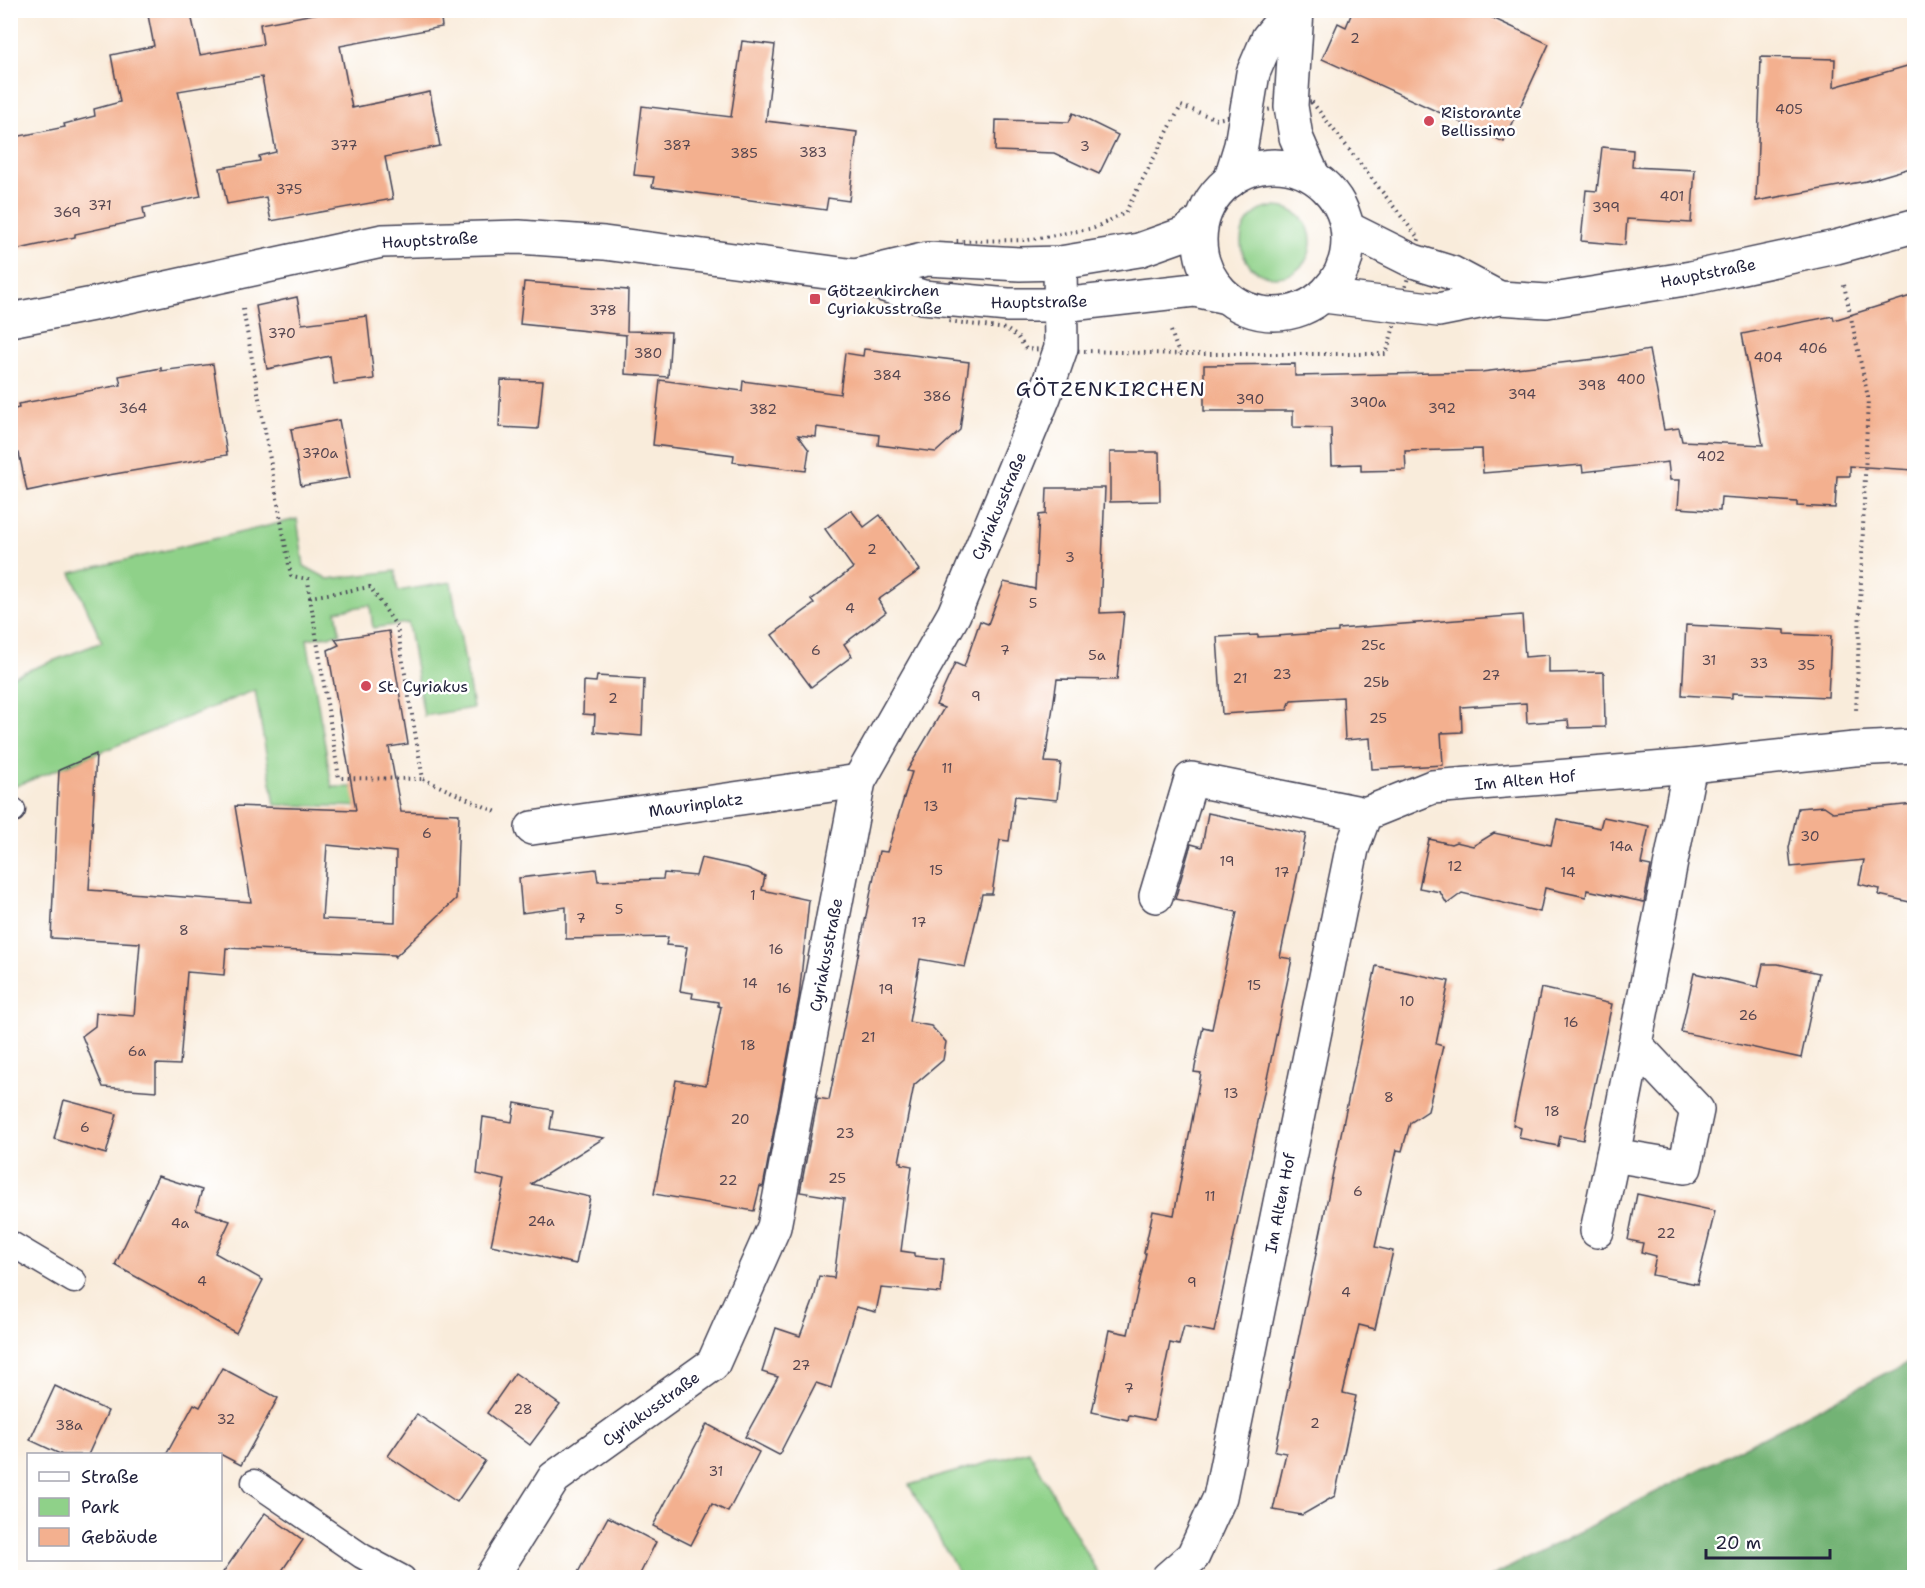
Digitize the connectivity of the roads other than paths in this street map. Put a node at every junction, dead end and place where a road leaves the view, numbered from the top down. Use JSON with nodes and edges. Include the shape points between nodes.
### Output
{"nodes":[{"id":1,"x":1291,"y":10,"type":"edge"},
{"id":2,"x":1297,"y":10,"type":"edge"},
{"id":3,"x":1313,"y":176,"type":"junction"},
{"id":4,"x":1230,"y":181,"type":"junction"},
{"id":5,"x":1203,"y":220,"type":"junction"},
{"id":6,"x":1914,"y":226,"type":"edge"},
{"id":7,"x":1349,"y":230,"type":"junction"},
{"id":8,"x":1060,"y":263,"type":"junction"},
{"id":9,"x":855,"y":276,"type":"junction"},
{"id":10,"x":1324,"y":296,"type":"junction"},
{"id":11,"x":1226,"y":297,"type":"junction"},
{"id":12,"x":1499,"y":298,"type":"junction"},
{"id":13,"x":1062,"y":305,"type":"junction"},
{"id":14,"x":10,"y":320,"type":"edge"},
{"id":15,"x":1914,"y":746,"type":"edge"},
{"id":16,"x":1690,"y":766,"type":"junction"},
{"id":17,"x":859,"y":781,"type":"junction"},
{"id":18,"x":1365,"y":814,"type":"junction"},
{"id":19,"x":532,"y":828,"type":"road end"},
{"id":20,"x":1156,"y":896,"type":"dead end"},
{"id":21,"x":1635,"y":1044,"type":"junction"},
{"id":22,"x":1613,"y":1155,"type":"junction"},
{"id":23,"x":1597,"y":1231,"type":"dead end"},
{"id":24,"x":10,"y":1243,"type":"edge"},
{"id":25,"x":74,"y":1281,"type":"dead end"},
{"id":26,"x":254,"y":1482,"type":"dead end"},
{"id":27,"x":403,"y":1578,"type":"edge"},
{"id":28,"x":491,"y":1578,"type":"edge"},
{"id":29,"x":1168,"y":1578,"type":"edge"}],
"edges":[{"from":1,"to":4,"type":"street","via":[[1268,38],[1253,73],[1241,145]]},
{"from":2,"to":3,"type":"street","via":[[1291,106],[1296,137]]},
{"from":3,"to":4,"type":"street","name":"Hauptstraße","via":[[1270,165]]},
{"from":3,"to":7,"type":"street","name":"Hauptstraße","via":[[1330,190],[1342,208]]},
{"from":4,"to":5,"type":"street","name":"Hauptstraße","via":[[1218,192]]},
{"from":5,"to":8,"type":"street","name":"Hauptstraße","via":[[1184,234],[1139,250]]},
{"from":5,"to":11,"type":"street","name":"Hauptstraße","via":[[1203,261],[1212,281]]},
{"from":6,"to":12,"type":"street","name":"Hauptstraße","via":[[1691,278],[1547,301]]},
{"from":7,"to":10,"type":"street","name":"Hauptstraße","via":[[1342,273]]},
{"from":7,"to":12,"type":"street","name":"Hauptstraße","via":[[1413,261],[1452,273]]},
{"from":8,"to":9,"type":"street","name":"Hauptstraße","via":[[927,259]]},
{"from":8,"to":13,"type":"street","name":"Cyriakusstraße"},
{"from":9,"to":13,"type":"street","name":"Hauptstraße","via":[[923,297],[1008,305]]},
{"from":9,"to":14,"type":"street","name":"Hauptstraße","via":[[604,243],[519,237],[382,241]]},
{"from":10,"to":11,"type":"street","name":"Hauptstraße","via":[[1306,308],[1286,314],[1244,309]]},
{"from":10,"to":12,"type":"street","name":"Hauptstraße","via":[[1438,310]]},
{"from":11,"to":13,"type":"street","name":"Hauptstraße","via":[[1194,290]]},
{"from":13,"to":17,"type":"street","name":"Cyriakusstraße","via":[[1061,348],[1044,398],[954,614]]},
{"from":15,"to":16,"type":"street","name":"Im Alten Hof"},
{"from":16,"to":18,"type":"street","name":"Im Alten Hof","via":[[1432,787]]},
{"from":16,"to":21,"type":"street"},
{"from":17,"to":19,"type":"street","name":"Maurinplatz"},
{"from":17,"to":28,"type":"street","name":"Cyriakusstraße","via":[[774,1227],[713,1364],[554,1478]]},
{"from":18,"to":20,"type":"street","via":[[1191,779]]},
{"from":18,"to":29,"type":"street","name":"Im Alten Hof","via":[[1352,849],[1220,1497],[1193,1556]]},
{"from":21,"to":22,"type":"street"},
{"from":21,"to":22,"type":"street","via":[[1697,1110],[1685,1167]]},
{"from":22,"to":23,"type":"street"},
{"from":24,"to":25,"type":"lane"},
{"from":26,"to":27,"type":"lane","via":[[362,1556]]}]}
